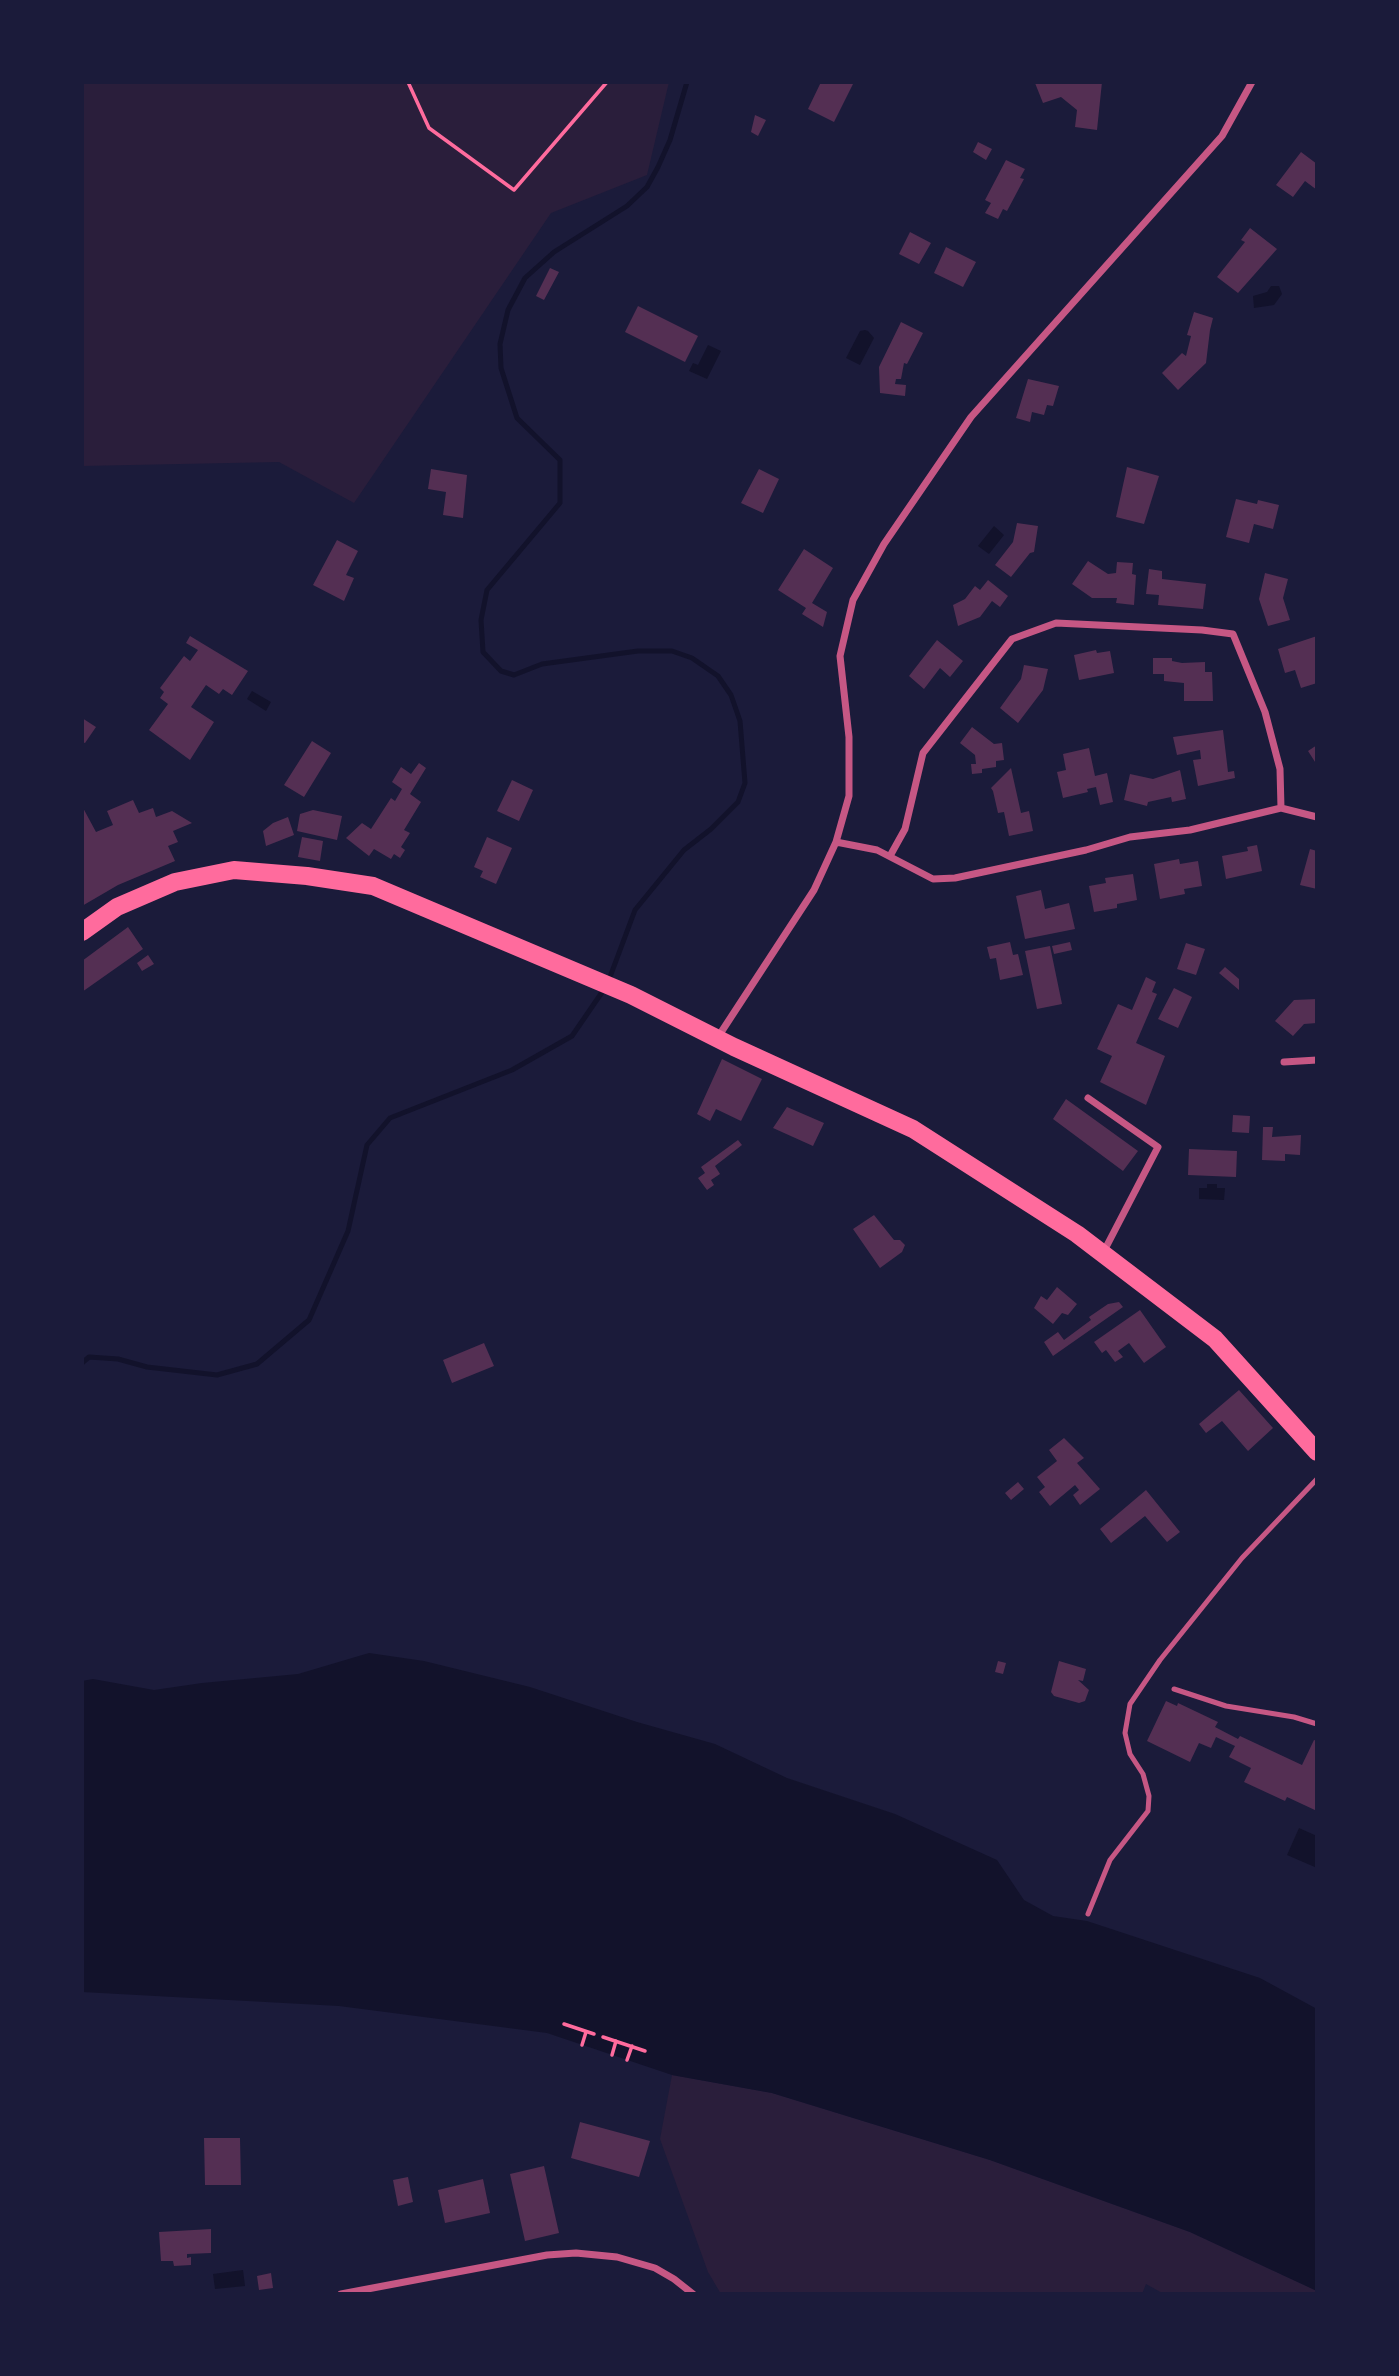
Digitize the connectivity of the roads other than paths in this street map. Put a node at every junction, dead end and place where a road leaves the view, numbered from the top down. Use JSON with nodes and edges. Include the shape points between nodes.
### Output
{"nodes":[{"id":1,"x":1252,"y":82,"type":"edge"},
{"id":2,"x":1281,"y":808,"type":"junction"},
{"id":3,"x":1317,"y":817,"type":"edge"},
{"id":4,"x":836,"y":842,"type":"junction"},
{"id":5,"x":890,"y":856,"type":"junction"},
{"id":6,"x":82,"y":932,"type":"edge"},
{"id":7,"x":718,"y":1037,"type":"junction"},
{"id":8,"x":1317,"y":1060,"type":"edge"},
{"id":9,"x":1284,"y":1062,"type":"dead end"},
{"id":10,"x":1088,"y":1098,"type":"dead end"},
{"id":11,"x":1103,"y":1254,"type":"junction"},
{"id":12,"x":1317,"y":1452,"type":"edge"},
{"id":13,"x":1317,"y":1479,"type":"edge"},
{"id":14,"x":1174,"y":1689,"type":"dead end"},
{"id":15,"x":1317,"y":1724,"type":"edge"},
{"id":16,"x":1088,"y":1914,"type":"dead end"},
{"id":17,"x":341,"y":2294,"type":"edge"},
{"id":18,"x":693,"y":2294,"type":"edge"}],
"edges":[{"from":1,"to":4,"type":"street","via":[[1222,136],[971,417],[884,544],[853,600],[840,656],[849,737],[849,796]]},
{"from":2,"to":3,"type":"street"},
{"from":2,"to":5,"type":"street","via":[[1190,830],[1129,837],[955,878],[933,879]]},
{"from":2,"to":5,"type":"street","via":[[1280,769],[1265,712],[1233,634],[1056,623],[1012,639],[923,752],[905,829]]},
{"from":4,"to":5,"type":"street"},
{"from":4,"to":7,"type":"street","via":[[814,890]]},
{"from":6,"to":7,"type":"main road","via":[[117,907],[175,882],[234,870],[373,886],[631,995]]},
{"from":7,"to":11,"type":"main road","via":[[913,1129]]},
{"from":8,"to":9,"type":"street"},
{"from":10,"to":11,"type":"street","via":[[1158,1147]]},
{"from":11,"to":12,"type":"main road","via":[[1215,1339]]},
{"from":13,"to":16,"type":"lane","via":[[1242,1558],[1130,1704],[1125,1733],[1130,1754],[1143,1774],[1148,1811],[1110,1860]]},
{"from":14,"to":15,"type":"lane","via":[[1226,1706]]},
{"from":17,"to":18,"type":"street","via":[[576,2253],[617,2257],[655,2268]]}]}
